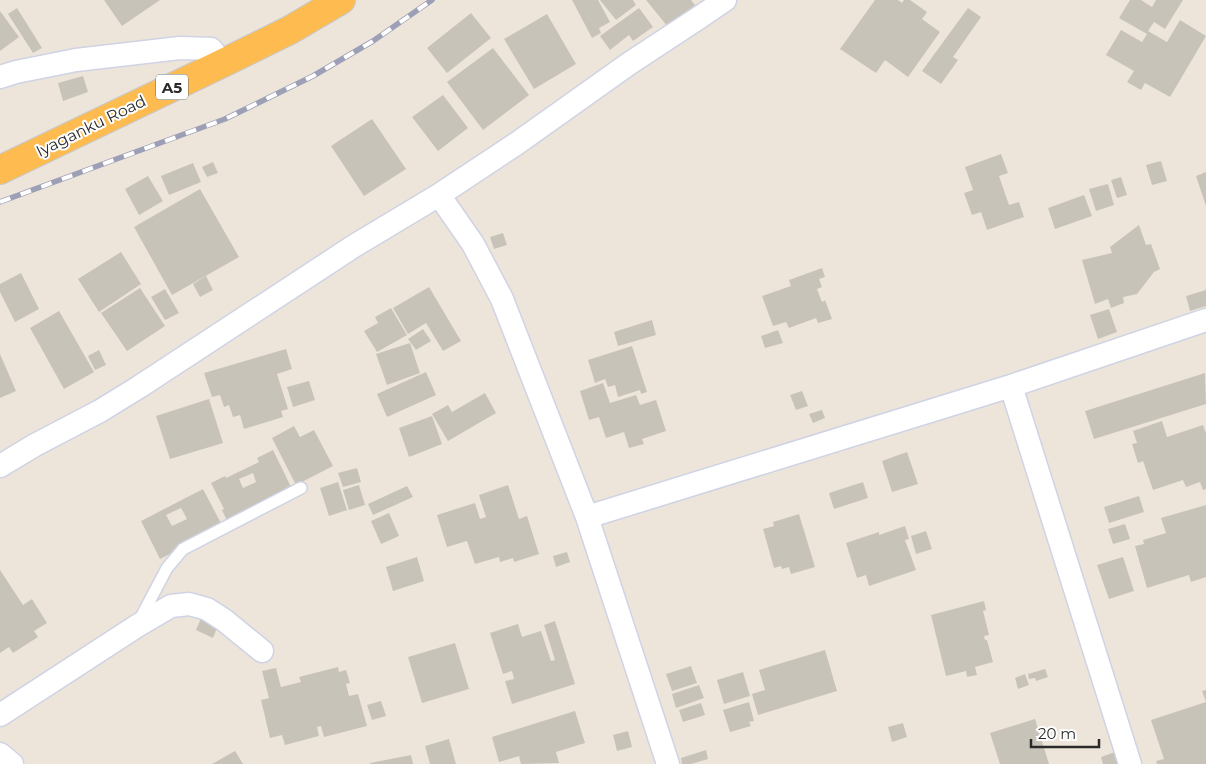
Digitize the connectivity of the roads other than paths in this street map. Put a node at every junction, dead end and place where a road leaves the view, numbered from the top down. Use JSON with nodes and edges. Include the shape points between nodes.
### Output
{"nodes":[{"id":1,"x":341,"y":0,"type":"edge"},
{"id":2,"x":725,"y":0,"type":"edge"},
{"id":3,"x":223,"y":64,"type":"junction"},
{"id":4,"x":0,"y":77,"type":"edge"},
{"id":5,"x":0,"y":170,"type":"edge"},
{"id":6,"x":439,"y":195,"type":"junction"},
{"id":7,"x":1206,"y":320,"type":"edge"},
{"id":8,"x":1011,"y":386,"type":"junction"},
{"id":9,"x":0,"y":466,"type":"edge"},
{"id":10,"x":301,"y":488,"type":"dead end"},
{"id":11,"x":587,"y":517,"type":"junction"},
{"id":12,"x":136,"y":626,"type":"junction"},
{"id":13,"x":262,"y":651,"type":"dead end"},
{"id":14,"x":0,"y":715,"type":"edge"},
{"id":15,"x":0,"y":754,"type":"edge"},
{"id":16,"x":12,"y":764,"type":"edge"},
{"id":17,"x":668,"y":764,"type":"edge"},
{"id":18,"x":1130,"y":764,"type":"edge"}],
"edges":[{"from":1,"to":3,"type":"highway","name":"Iyaganku Road","number":"A5"},
{"from":2,"to":6,"type":"street"},
{"from":3,"to":4,"type":"street","via":[[211,49],[180,48],[76,60]]},
{"from":3,"to":5,"type":"highway","name":"Iyaganku Road","number":"A5"},
{"from":6,"to":9,"type":"street","via":[[354,246],[132,392]]},
{"from":6,"to":11,"type":"street","via":[[473,244],[502,299]]},
{"from":7,"to":8,"type":"street"},
{"from":8,"to":11,"type":"street"},
{"from":8,"to":18,"type":"street"},
{"from":10,"to":12,"type":"lane","via":[[183,549],[167,568]]},
{"from":11,"to":17,"type":"street"},
{"from":12,"to":13,"type":"street","via":[[170,606],[189,604],[207,609]]},
{"from":12,"to":14,"type":"street"},
{"from":15,"to":16,"type":"street"}]}
